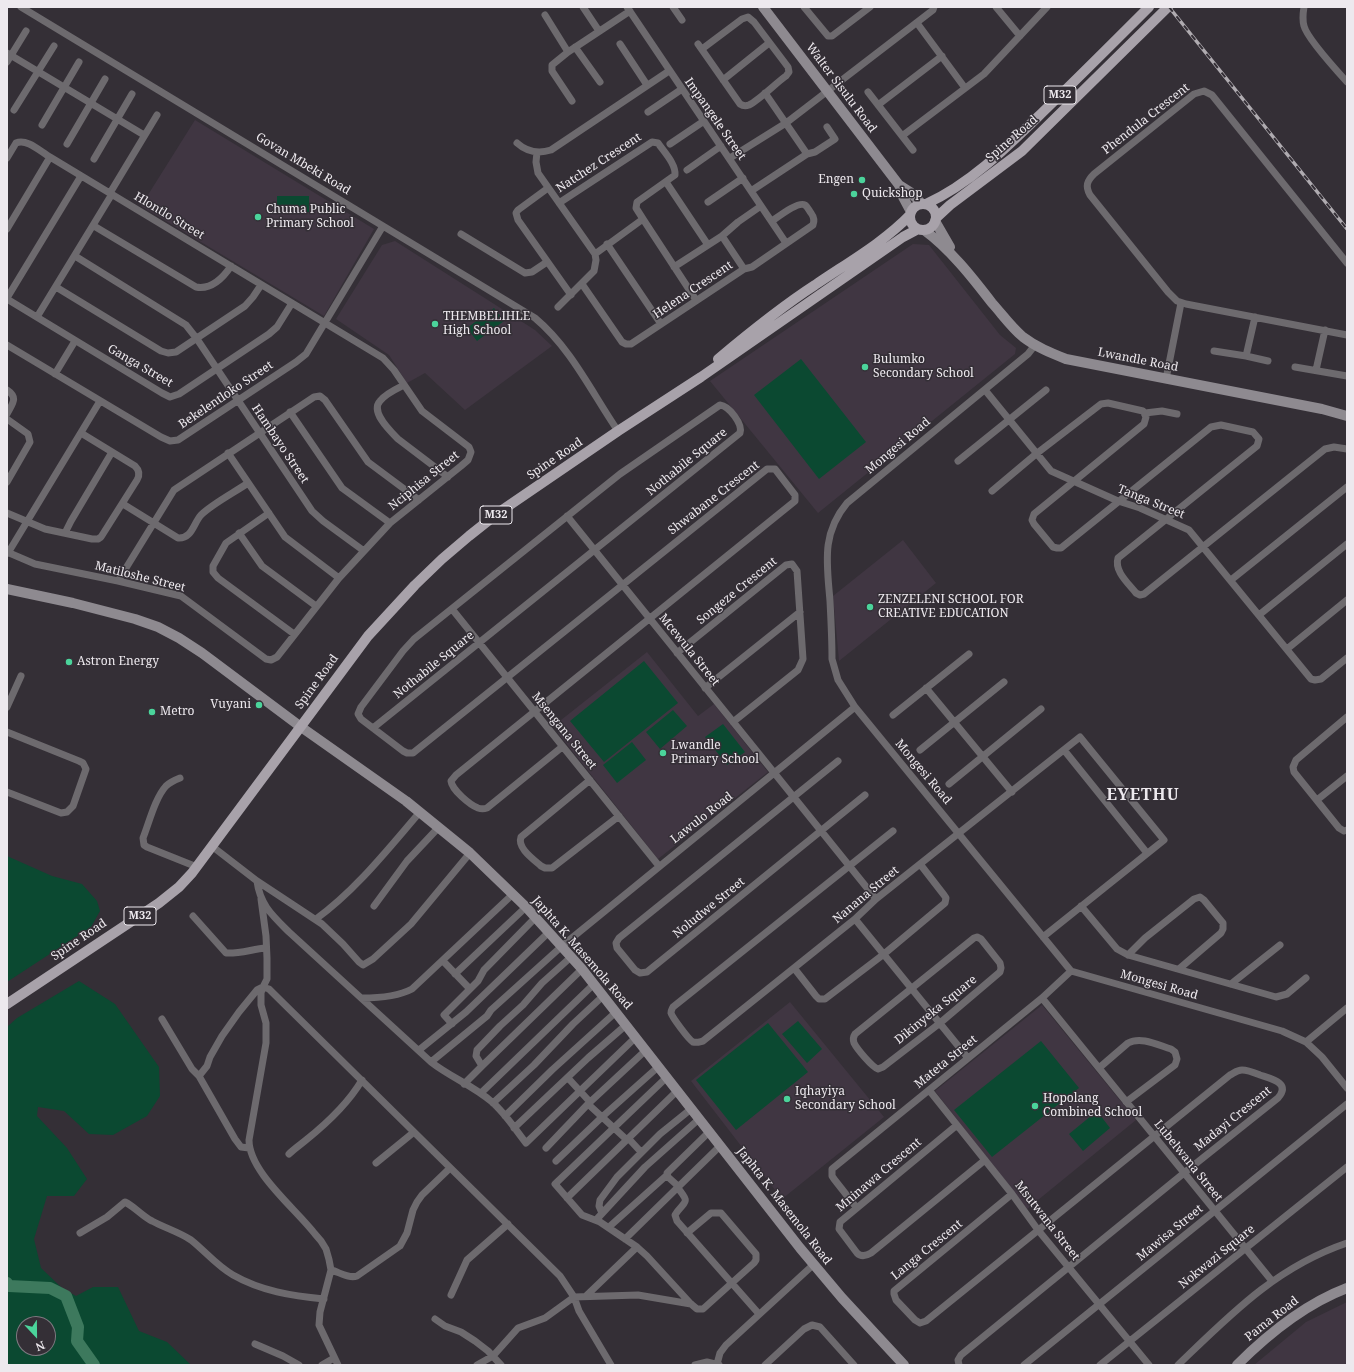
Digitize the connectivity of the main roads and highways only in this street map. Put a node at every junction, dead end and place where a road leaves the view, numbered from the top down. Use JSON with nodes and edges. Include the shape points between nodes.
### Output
{"nodes":[{"id":1,"x":763,"y":7,"type":"edge"},
{"id":2,"x":1149,"y":7,"type":"edge"},
{"id":3,"x":1168,"y":7,"type":"edge"},
{"id":4,"x":899,"y":184,"type":"junction"},
{"id":5,"x":924,"y":204,"type":"junction"},
{"id":6,"x":911,"y":213,"type":"junction"},
{"id":7,"x":936,"y":219,"type":"junction"},
{"id":8,"x":921,"y":229,"type":"junction"},
{"id":9,"x":960,"y":264,"type":"junction"},
{"id":10,"x":671,"y":396,"type":"junction"},
{"id":11,"x":1347,"y":416,"type":"edge"},
{"id":12,"x":7,"y":589,"type":"edge"},
{"id":13,"x":301,"y":727,"type":"junction"},
{"id":14,"x":7,"y":1004,"type":"edge"},
{"id":15,"x":1347,"y":1288,"type":"edge"},
{"id":16,"x":904,"y":1365,"type":"edge"},
{"id":17,"x":1237,"y":1365,"type":"edge"}],
"edges":[{"from":1,"to":4,"type":"main road","name":"Walter Sisulu Road"},
{"from":2,"to":5,"type":"main road","name":"Spine Road","number":"M32","via":[[1008,145],[955,188]]},
{"from":3,"to":7,"type":"main road","name":"Spine Road","number":"M32","via":[[1022,151],[950,205]]},
{"from":4,"to":5,"type":"main road","name":"Walter Sisulu Road"},
{"from":4,"to":6,"type":"main road","name":"Walter Sisulu Road"},
{"from":5,"to":6,"type":"main road","name":"Spine Road","number":"M32","via":[[915,206]]},
{"from":5,"to":7,"type":"main road","via":[[933,209]]},
{"from":6,"to":8,"type":"main road","via":[[912,223]]},
{"from":6,"to":10,"type":"main road","name":"Spine Road","number":"M32","via":[[896,229],[802,293]]},
{"from":7,"to":8,"type":"main road","name":"Spine Road","number":"M32","via":[[931,227]]},
{"from":7,"to":9,"type":"main road","name":"Lwandle Road"},
{"from":8,"to":9,"type":"main road","name":"Lwandle Road","via":[[938,241]]},
{"from":8,"to":10,"type":"main road","name":"Spine Road","number":"M32","via":[[903,237]]},
{"from":9,"to":11,"type":"main road","name":"Lwandle Road","via":[[1017,331],[1036,345],[1066,359]]},
{"from":10,"to":13,"type":"main road","name":"Spine Road","number":"M32","via":[[498,513],[442,560],[368,636]]},
{"from":12,"to":13,"type":"main road","name":"Japhta K. Masemola Road","via":[[122,615],[165,630],[202,653]]},
{"from":13,"to":14,"type":"main road","name":"Spine Road","number":"M32","via":[[213,847],[179,887]]},
{"from":13,"to":16,"type":"main road","name":"Japhta K. Masemola Road","via":[[439,827],[536,917],[626,1024],[813,1265]]},
{"from":15,"to":17,"type":"main road","name":"Pama Road","via":[[1317,1302],[1288,1321]]}]}
